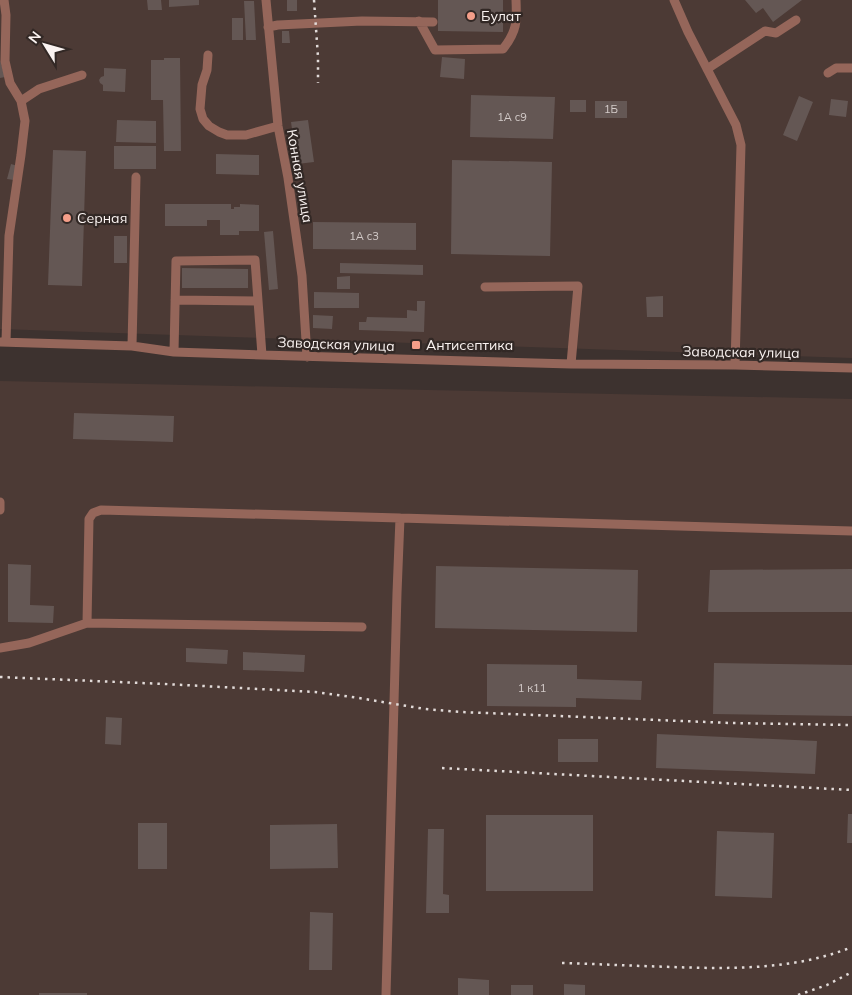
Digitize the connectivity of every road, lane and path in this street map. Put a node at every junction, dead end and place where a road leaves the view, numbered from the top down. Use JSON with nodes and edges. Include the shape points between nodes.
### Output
{"nodes":[{"id":1,"x":4,"y":0,"type":"edge"},
{"id":2,"x":266,"y":0,"type":"edge"},
{"id":3,"x":516,"y":0,"type":"edge"},
{"id":4,"x":674,"y":0,"type":"edge"},
{"id":5,"x":796,"y":20,"type":"dead end"},
{"id":6,"x":419,"y":21,"type":"junction"},
{"id":7,"x":433,"y":22,"type":"dead end"},
{"id":8,"x":268,"y":26,"type":"junction"},
{"id":9,"x":208,"y":55,"type":"dead end"},
{"id":10,"x":852,"y":68,"type":"edge"},
{"id":11,"x":707,"y":70,"type":"junction"},
{"id":12,"x":828,"y":73,"type":"dead end"},
{"id":13,"x":82,"y":75,"type":"dead end"},
{"id":14,"x":21,"y":101,"type":"junction"},
{"id":15,"x":278,"y":126,"type":"junction"},
{"id":16,"x":136,"y":177,"type":"dead end"},
{"id":17,"x":485,"y":287,"type":"dead end"},
{"id":18,"x":175,"y":300,"type":"junction"},
{"id":19,"x":258,"y":301,"type":"junction"},
{"id":20,"x":3,"y":342,"type":"edge"},
{"id":21,"x":132,"y":346,"type":"junction"},
{"id":22,"x":174,"y":352,"type":"junction"},
{"id":23,"x":262,"y":355,"type":"junction"},
{"id":24,"x":307,"y":357,"type":"junction"},
{"id":25,"x":571,"y":364,"type":"junction"},
{"id":26,"x":735,"y":365,"type":"junction"},
{"id":27,"x":852,"y":368,"type":"edge"},
{"id":28,"x":0,"y":502,"type":"edge"},
{"id":29,"x":0,"y":510,"type":"edge"},
{"id":30,"x":400,"y":518,"type":"junction"},
{"id":31,"x":852,"y":531,"type":"edge"},
{"id":32,"x":87,"y":623,"type":"junction"},
{"id":33,"x":362,"y":627,"type":"dead end"},
{"id":34,"x":0,"y":648,"type":"edge"},
{"id":35,"x":386,"y":995,"type":"edge"}],
"edges":[{"from":1,"to":14,"type":"street","via":[[6,61],[10,83]]},
{"from":2,"to":8,"type":"street","name":"Конная улица"},
{"from":3,"to":6,"type":"street","via":[[516,25],[503,49],[435,50]]},
{"from":4,"to":11,"type":"street"},
{"from":5,"to":11,"type":"street","via":[[776,33],[765,31]]},
{"from":6,"to":7,"type":"street"},
{"from":6,"to":8,"type":"street"},
{"from":8,"to":15,"type":"street","name":"Конная улица"},
{"from":9,"to":15,"type":"street","via":[[200,109],[208,126],[227,135],[246,135]]},
{"from":10,"to":12,"type":"street","via":[[836,68]]},
{"from":11,"to":26,"type":"street","via":[[736,125],[741,145]]},
{"from":13,"to":14,"type":"street","via":[[38,88]]},
{"from":14,"to":20,"type":"street","via":[[25,121],[9,236]]},
{"from":15,"to":24,"type":"street","name":"Конная улица","via":[[302,276]]},
{"from":16,"to":21,"type":"street"},
{"from":17,"to":25,"type":"street","via":[[578,286]]},
{"from":18,"to":19,"type":"street"},
{"from":18,"to":19,"type":"street","via":[[176,261],[255,260]]},
{"from":18,"to":22,"type":"street"},
{"from":19,"to":23,"type":"street"},
{"from":20,"to":21,"type":"street","name":"Заводская улица"},
{"from":21,"to":22,"type":"street","name":"Заводская улица"},
{"from":22,"to":23,"type":"street","name":"Заводская улица"},
{"from":23,"to":24,"type":"street","name":"Заводская улица"},
{"from":24,"to":25,"type":"street","name":"Заводская улица"},
{"from":25,"to":26,"type":"street","name":"Заводская улица"},
{"from":26,"to":27,"type":"street","name":"Заводская улица"},
{"from":28,"to":29,"type":"street"},
{"from":30,"to":31,"type":"street"},
{"from":30,"to":32,"type":"street","via":[[101,510],[90,519]]},
{"from":30,"to":35,"type":"street"},
{"from":32,"to":33,"type":"street"},
{"from":32,"to":34,"type":"street","via":[[29,643]]}]}
